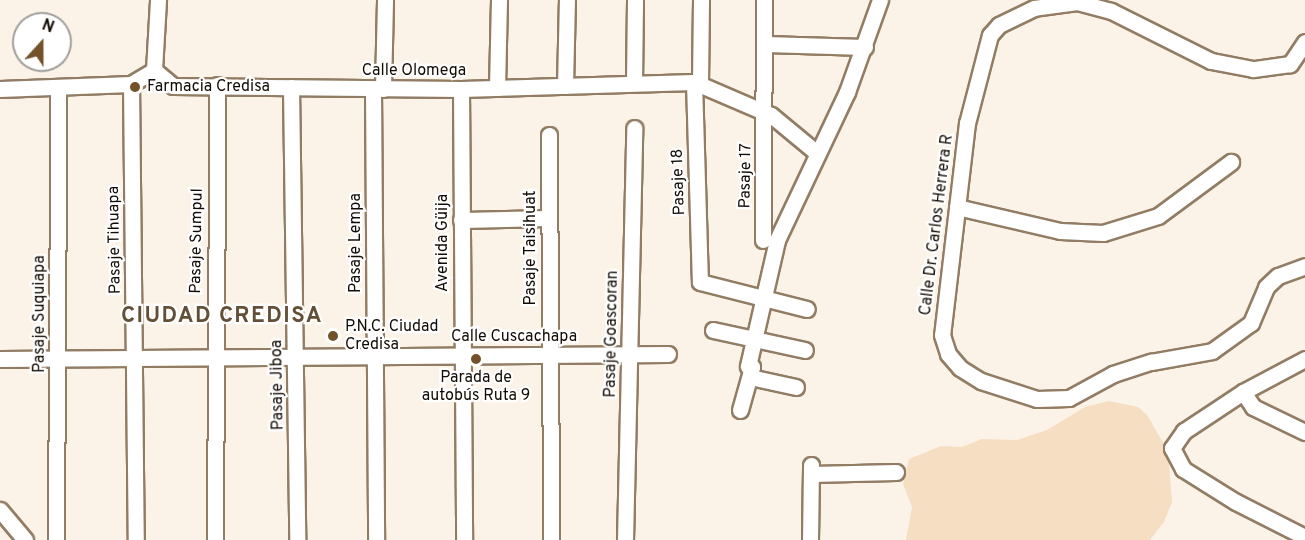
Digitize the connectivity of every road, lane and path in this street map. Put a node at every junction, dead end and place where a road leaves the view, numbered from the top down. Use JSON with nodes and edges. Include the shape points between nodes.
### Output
{"nodes":[{"id":1,"x":158,"y":0,"type":"edge"},
{"id":2,"x":385,"y":0,"type":"edge"},
{"id":3,"x":499,"y":0,"type":"edge"},
{"id":4,"x":567,"y":0,"type":"edge"},
{"id":5,"x":635,"y":0,"type":"edge"},
{"id":6,"x":701,"y":0,"type":"edge"},
{"id":7,"x":764,"y":0,"type":"edge"},
{"id":8,"x":880,"y":0,"type":"edge"},
{"id":9,"x":1305,"y":42,"type":"edge"},
{"id":10,"x":765,"y":44,"type":"junction"},
{"id":11,"x":865,"y":46,"type":"junction"},
{"id":12,"x":154,"y":70,"type":"junction"},
{"id":13,"x":697,"y":82,"type":"junction"},
{"id":14,"x":634,"y":83,"type":"junction"},
{"id":15,"x":131,"y":84,"type":"junction"},
{"id":16,"x":217,"y":86,"type":"junction"},
{"id":17,"x":566,"y":86,"type":"junction"},
{"id":18,"x":291,"y":87,"type":"junction"},
{"id":19,"x":58,"y":88,"type":"junction"},
{"id":20,"x":497,"y":88,"type":"junction"},
{"id":21,"x":0,"y":89,"type":"edge"},
{"id":22,"x":378,"y":89,"type":"junction"},
{"id":23,"x":461,"y":89,"type":"junction"},
{"id":24,"x":765,"y":112,"type":"junction"},
{"id":25,"x":634,"y":128,"type":"dead end"},
{"id":26,"x":549,"y":135,"type":"dead end"},
{"id":27,"x":818,"y":153,"type":"junction"},
{"id":28,"x":1231,"y":162,"type":"dead end"},
{"id":29,"x":957,"y":207,"type":"junction"},
{"id":30,"x":549,"y":219,"type":"junction"},
{"id":31,"x":461,"y":220,"type":"junction"},
{"id":32,"x":763,"y":240,"type":"dead end"},
{"id":33,"x":1305,"y":266,"type":"edge"},
{"id":34,"x":763,"y":298,"type":"junction"},
{"id":35,"x":807,"y":309,"type":"dead end"},
{"id":36,"x":713,"y":330,"type":"dead end"},
{"id":37,"x":754,"y":340,"type":"junction"},
{"id":38,"x":805,"y":350,"type":"dead end"},
{"id":39,"x":461,"y":354,"type":"junction"},
{"id":40,"x":550,"y":354,"type":"junction"},
{"id":41,"x":668,"y":354,"type":"dead end"},
{"id":42,"x":629,"y":355,"type":"junction"},
{"id":43,"x":375,"y":356,"type":"junction"},
{"id":44,"x":214,"y":357,"type":"junction"},
{"id":45,"x":296,"y":357,"type":"junction"},
{"id":46,"x":134,"y":358,"type":"junction"},
{"id":47,"x":0,"y":359,"type":"edge"},
{"id":48,"x":58,"y":359,"type":"junction"},
{"id":49,"x":1305,"y":359,"type":"edge"},
{"id":50,"x":750,"y":377,"type":"junction"},
{"id":51,"x":796,"y":387,"type":"dead end"},
{"id":52,"x":1243,"y":392,"type":"junction"},
{"id":53,"x":740,"y":410,"type":"dead end"},
{"id":54,"x":1305,"y":432,"type":"edge"},
{"id":55,"x":896,"y":472,"type":"dead end"},
{"id":56,"x":0,"y":510,"type":"edge"},
{"id":57,"x":1305,"y":537,"type":"edge"},
{"id":58,"x":25,"y":540,"type":"edge"},
{"id":59,"x":56,"y":540,"type":"edge"},
{"id":60,"x":135,"y":540,"type":"edge"},
{"id":61,"x":214,"y":540,"type":"edge"},
{"id":62,"x":297,"y":540,"type":"edge"},
{"id":63,"x":376,"y":540,"type":"edge"},
{"id":64,"x":464,"y":540,"type":"edge"},
{"id":65,"x":551,"y":540,"type":"edge"},
{"id":66,"x":626,"y":540,"type":"edge"},
{"id":67,"x":810,"y":540,"type":"edge"}],
"edges":[{"from":1,"to":12,"type":"street"},
{"from":2,"to":22,"type":"street","name":"Pasaje Lempa"},
{"from":3,"to":20,"type":"street"},
{"from":4,"to":17,"type":"street"},
{"from":5,"to":14,"type":"street"},
{"from":6,"to":13,"type":"street","name":"Pasaje 18"},
{"from":7,"to":10,"type":"street","name":"Pasaje 17"},
{"from":8,"to":11,"type":"street"},
{"from":9,"to":29,"type":"street","name":"Calle Dr. Carlos Herrera R","via":[[1290,64],[1253,69],[1211,61],[1112,11],[1077,2],[1054,3],[1009,17],[990,35],[981,63],[967,123]]},
{"from":10,"to":11,"type":"street"},
{"from":10,"to":24,"type":"street","name":"Pasaje 17"},
{"from":11,"to":27,"type":"street"},
{"from":12,"to":15,"type":"street"},
{"from":12,"to":16,"type":"street","name":"Calle Olomega","via":[[172,86]]},
{"from":13,"to":14,"type":"street","name":"Calle Olomega"},
{"from":13,"to":24,"type":"street","name":"Calle Olomega"},
{"from":13,"to":34,"type":"street","name":"Pasaje 18","via":[[700,282]]},
{"from":14,"to":17,"type":"street","name":"Calle Olomega"},
{"from":15,"to":19,"type":"street"},
{"from":15,"to":46,"type":"street","name":"Pasaje Tihuapa"},
{"from":16,"to":18,"type":"street","name":"Calle Olomega"},
{"from":16,"to":44,"type":"street","name":"Pasaje Sumpul"},
{"from":17,"to":20,"type":"street","name":"Calle Olomega"},
{"from":18,"to":22,"type":"street","name":"Calle Olomega"},
{"from":18,"to":45,"type":"street","name":"Pasaje Jiboa"},
{"from":19,"to":21,"type":"street"},
{"from":19,"to":48,"type":"street","name":"Pasaje Suquiapa"},
{"from":20,"to":23,"type":"street","name":"Calle Olomega"},
{"from":22,"to":23,"type":"street","name":"Calle Olomega"},
{"from":22,"to":43,"type":"street","name":"Pasaje Lempa"},
{"from":23,"to":31,"type":"street","name":"Avenida Güija"},
{"from":24,"to":27,"type":"street","name":"Calle Olomega"},
{"from":24,"to":32,"type":"street","name":"Pasaje 17"},
{"from":25,"to":42,"type":"street","name":"Pasaje Goascoran"},
{"from":26,"to":30,"type":"street","name":"Pasaje Taisihuat"},
{"from":27,"to":34,"type":"street","via":[[781,228]]},
{"from":28,"to":29,"type":"street","via":[[1158,216],[1103,233],[1060,231]]},
{"from":29,"to":33,"type":"street","name":"Calle Dr. Carlos Herrera R","via":[[942,335],[948,354],[960,368],[981,381],[1036,399],[1069,398],[1113,374],[1151,362],[1212,351],[1251,323],[1266,287],[1278,276]]},
{"from":30,"to":31,"type":"street"},
{"from":30,"to":40,"type":"street","name":"Pasaje Taisihuat"},
{"from":31,"to":39,"type":"street","name":"Avenida Güija"},
{"from":34,"to":35,"type":"street"},
{"from":34,"to":37,"type":"street"},
{"from":36,"to":37,"type":"street"},
{"from":37,"to":38,"type":"street"},
{"from":37,"to":50,"type":"street","via":[[748,366],[753,367]]},
{"from":39,"to":40,"type":"street","name":"Calle Cuscachapa"},
{"from":39,"to":43,"type":"street","name":"Calle Cuscachapa"},
{"from":39,"to":64,"type":"street","name":"Avenida Güija"},
{"from":40,"to":42,"type":"street","name":"Calle Cuscachapa"},
{"from":40,"to":65,"type":"street","name":"Pasaje Taisihuat"},
{"from":41,"to":42,"type":"street","name":"Calle Cuscachapa"},
{"from":42,"to":66,"type":"street","name":"Pasaje Goascoran"},
{"from":43,"to":45,"type":"street","name":"Calle Cuscachapa"},
{"from":43,"to":63,"type":"street","name":"Pasaje Lempa"},
{"from":44,"to":45,"type":"street","name":"Calle Cuscachapa"},
{"from":44,"to":46,"type":"street","name":"Calle Cuscachapa"},
{"from":44,"to":61,"type":"street","name":"Pasaje Sumpul"},
{"from":45,"to":62,"type":"street","name":"Pasaje Jiboa"},
{"from":46,"to":48,"type":"street","name":"Calle Cuscachapa"},
{"from":46,"to":60,"type":"street","name":"Pasaje Tihuapa"},
{"from":47,"to":48,"type":"street","name":"Calle Cuscachapa"},
{"from":48,"to":59,"type":"street","name":"Pasaje Suquiapa"},
{"from":49,"to":52,"type":"street"},
{"from":50,"to":51,"type":"street"},
{"from":50,"to":53,"type":"street"},
{"from":52,"to":54,"type":"street","via":[[1253,406]]},
{"from":52,"to":57,"type":"street","via":[[1184,431],[1172,448],[1176,458],[1182,469]]},
{"from":55,"to":67,"type":"street","via":[[811,469]]},
{"from":56,"to":58,"type":"street"}]}
